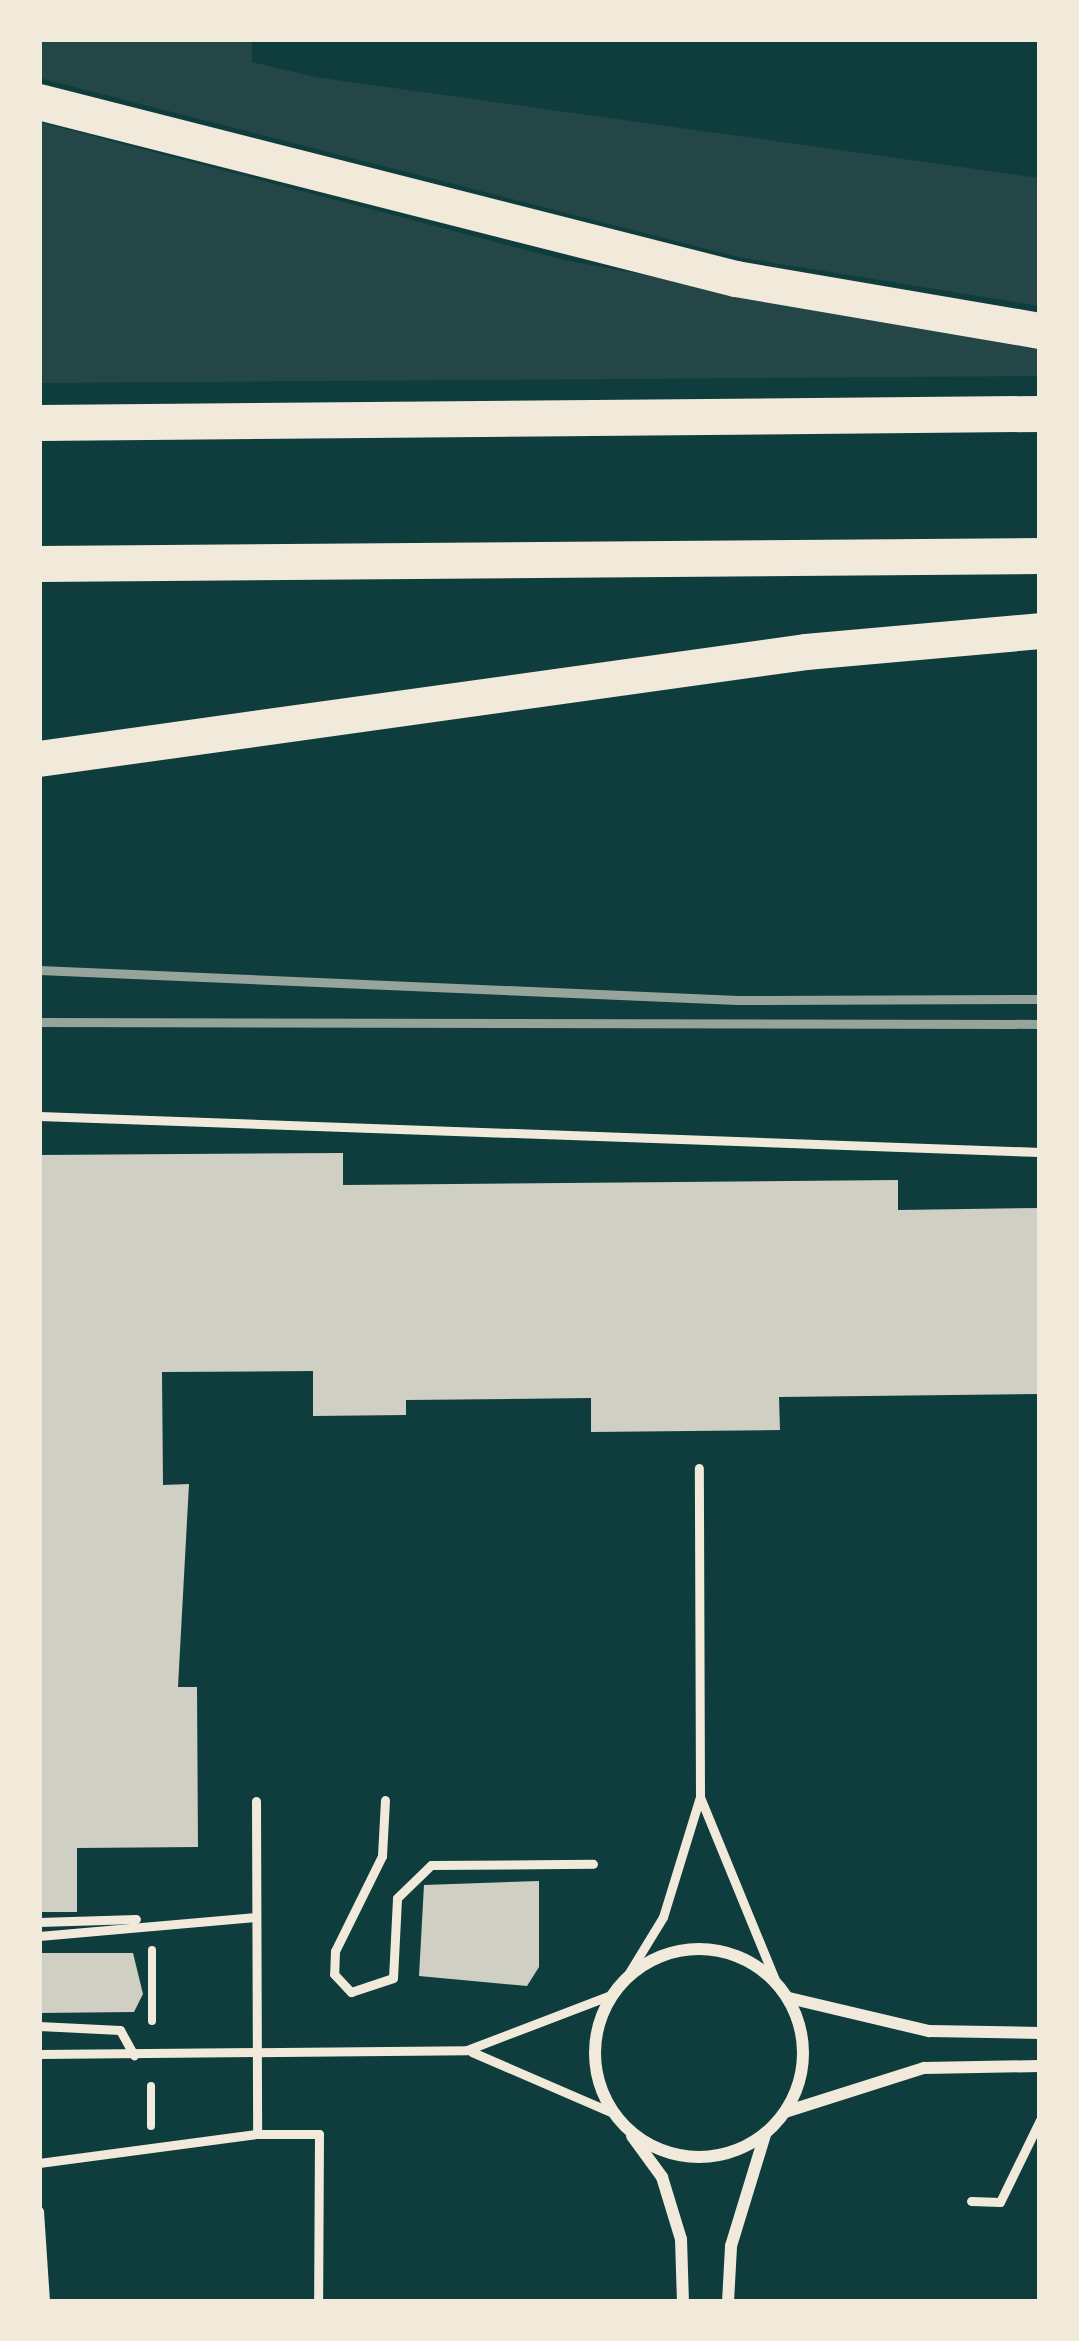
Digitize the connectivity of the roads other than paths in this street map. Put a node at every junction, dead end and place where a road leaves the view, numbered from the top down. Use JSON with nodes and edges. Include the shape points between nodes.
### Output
{"nodes":[{"id":1,"x":39,"y":102,"type":"edge"},
{"id":2,"x":1040,"y":331,"type":"edge"},
{"id":3,"x":1040,"y":414,"type":"edge"},
{"id":4,"x":39,"y":422,"type":"edge"},
{"id":5,"x":1040,"y":556,"type":"edge"},
{"id":6,"x":39,"y":564,"type":"edge"},
{"id":7,"x":1040,"y":631,"type":"edge"},
{"id":8,"x":39,"y":759,"type":"edge"},
{"id":9,"x":39,"y":1116,"type":"edge"},
{"id":10,"x":1040,"y":1151,"type":"edge"},
{"id":11,"x":699,"y":1468,"type":"dead end"},
{"id":12,"x":700,"y":1797,"type":"junction"},
{"id":13,"x":385,"y":1800,"type":"dead end"},
{"id":14,"x":256,"y":1801,"type":"dead end"},
{"id":15,"x":593,"y":1864,"type":"dead end"},
{"id":16,"x":256,"y":1917,"type":"junction"},
{"id":17,"x":142,"y":1919,"type":"junction"},
{"id":18,"x":39,"y":1922,"type":"edge"},
{"id":19,"x":39,"y":1936,"type":"edge"},
{"id":20,"x":627,"y":1976,"type":"junction"},
{"id":21,"x":776,"y":1982,"type":"junction"},
{"id":22,"x":611,"y":1995,"type":"junction"},
{"id":23,"x":789,"y":1998,"type":"junction"},
{"id":24,"x":39,"y":2026,"type":"edge"},
{"id":25,"x":1040,"y":2032,"type":"edge"},
{"id":26,"x":467,"y":2050,"type":"junction"},
{"id":27,"x":257,"y":2053,"type":"junction"},
{"id":28,"x":39,"y":2054,"type":"edge"},
{"id":29,"x":134,"y":2055,"type":"junction"},
{"id":30,"x":1040,"y":2066,"type":"edge"},
{"id":31,"x":785,"y":2112,"type":"junction"},
{"id":32,"x":613,"y":2113,"type":"junction"},
{"id":33,"x":1040,"y":2120,"type":"edge"},
{"id":34,"x":627,"y":2128,"type":"junction"},
{"id":35,"x":257,"y":2134,"type":"junction"},
{"id":36,"x":765,"y":2134,"type":"junction"},
{"id":37,"x":39,"y":2163,"type":"edge"},
{"id":38,"x":970,"y":2201,"type":"dead end"},
{"id":39,"x":39,"y":2211,"type":"edge"},
{"id":40,"x":45,"y":2302,"type":"edge"},
{"id":41,"x":318,"y":2302,"type":"edge"},
{"id":42,"x":683,"y":2302,"type":"edge"},
{"id":43,"x":728,"y":2302,"type":"edge"}],
"edges":[{"from":1,"to":2,"type":"highway","via":[[757,284]]},
{"from":3,"to":4,"type":"highway"},
{"from":5,"to":6,"type":"highway"},
{"from":7,"to":8,"type":"highway","via":[[806,652]]},
{"from":9,"to":10,"type":"lane"},
{"from":11,"to":12,"type":"lane"},
{"from":12,"to":20,"type":"lane","via":[[663,1917]]},
{"from":12,"to":21,"type":"lane"},
{"from":13,"to":15,"type":"lane","via":[[382,1856],[335,1951],[334,1974],[351,1992],[393,1978],[397,1898],[431,1864]]},
{"from":14,"to":16,"type":"lane"},
{"from":16,"to":17,"type":"lane"},
{"from":16,"to":27,"type":"lane"},
{"from":17,"to":18,"type":"lane"},
{"from":17,"to":19,"type":"lane","via":[[100,1936]]},
{"from":20,"to":21,"type":"street","via":[[687,1949],[750,1961]]},
{"from":20,"to":22,"type":"street"},
{"from":21,"to":23,"type":"street"},
{"from":22,"to":26,"type":"lane"},
{"from":22,"to":32,"type":"street","via":[[595,2054]]},
{"from":23,"to":25,"type":"street","via":[[911,2029]]},
{"from":23,"to":31,"type":"street","via":[[804,2056]]},
{"from":24,"to":29,"type":"lane","via":[[120,2030]]},
{"from":26,"to":27,"type":"lane"},
{"from":26,"to":32,"type":"lane"},
{"from":27,"to":29,"type":"lane"},
{"from":27,"to":35,"type":"lane"},
{"from":28,"to":29,"type":"lane"},
{"from":30,"to":31,"type":"street","via":[[924,2068]]},
{"from":31,"to":36,"type":"street"},
{"from":32,"to":34,"type":"street"},
{"from":33,"to":38,"type":"lane","via":[[1000,2202]]},
{"from":34,"to":36,"type":"street","via":[[680,2155],[739,2150]]},
{"from":34,"to":42,"type":"street","via":[[662,2177]]},
{"from":35,"to":37,"type":"lane"},
{"from":35,"to":41,"type":"lane","via":[[319,2134]]},
{"from":36,"to":43,"type":"street","via":[[730,2246]]},
{"from":39,"to":40,"type":"lane"}]}
